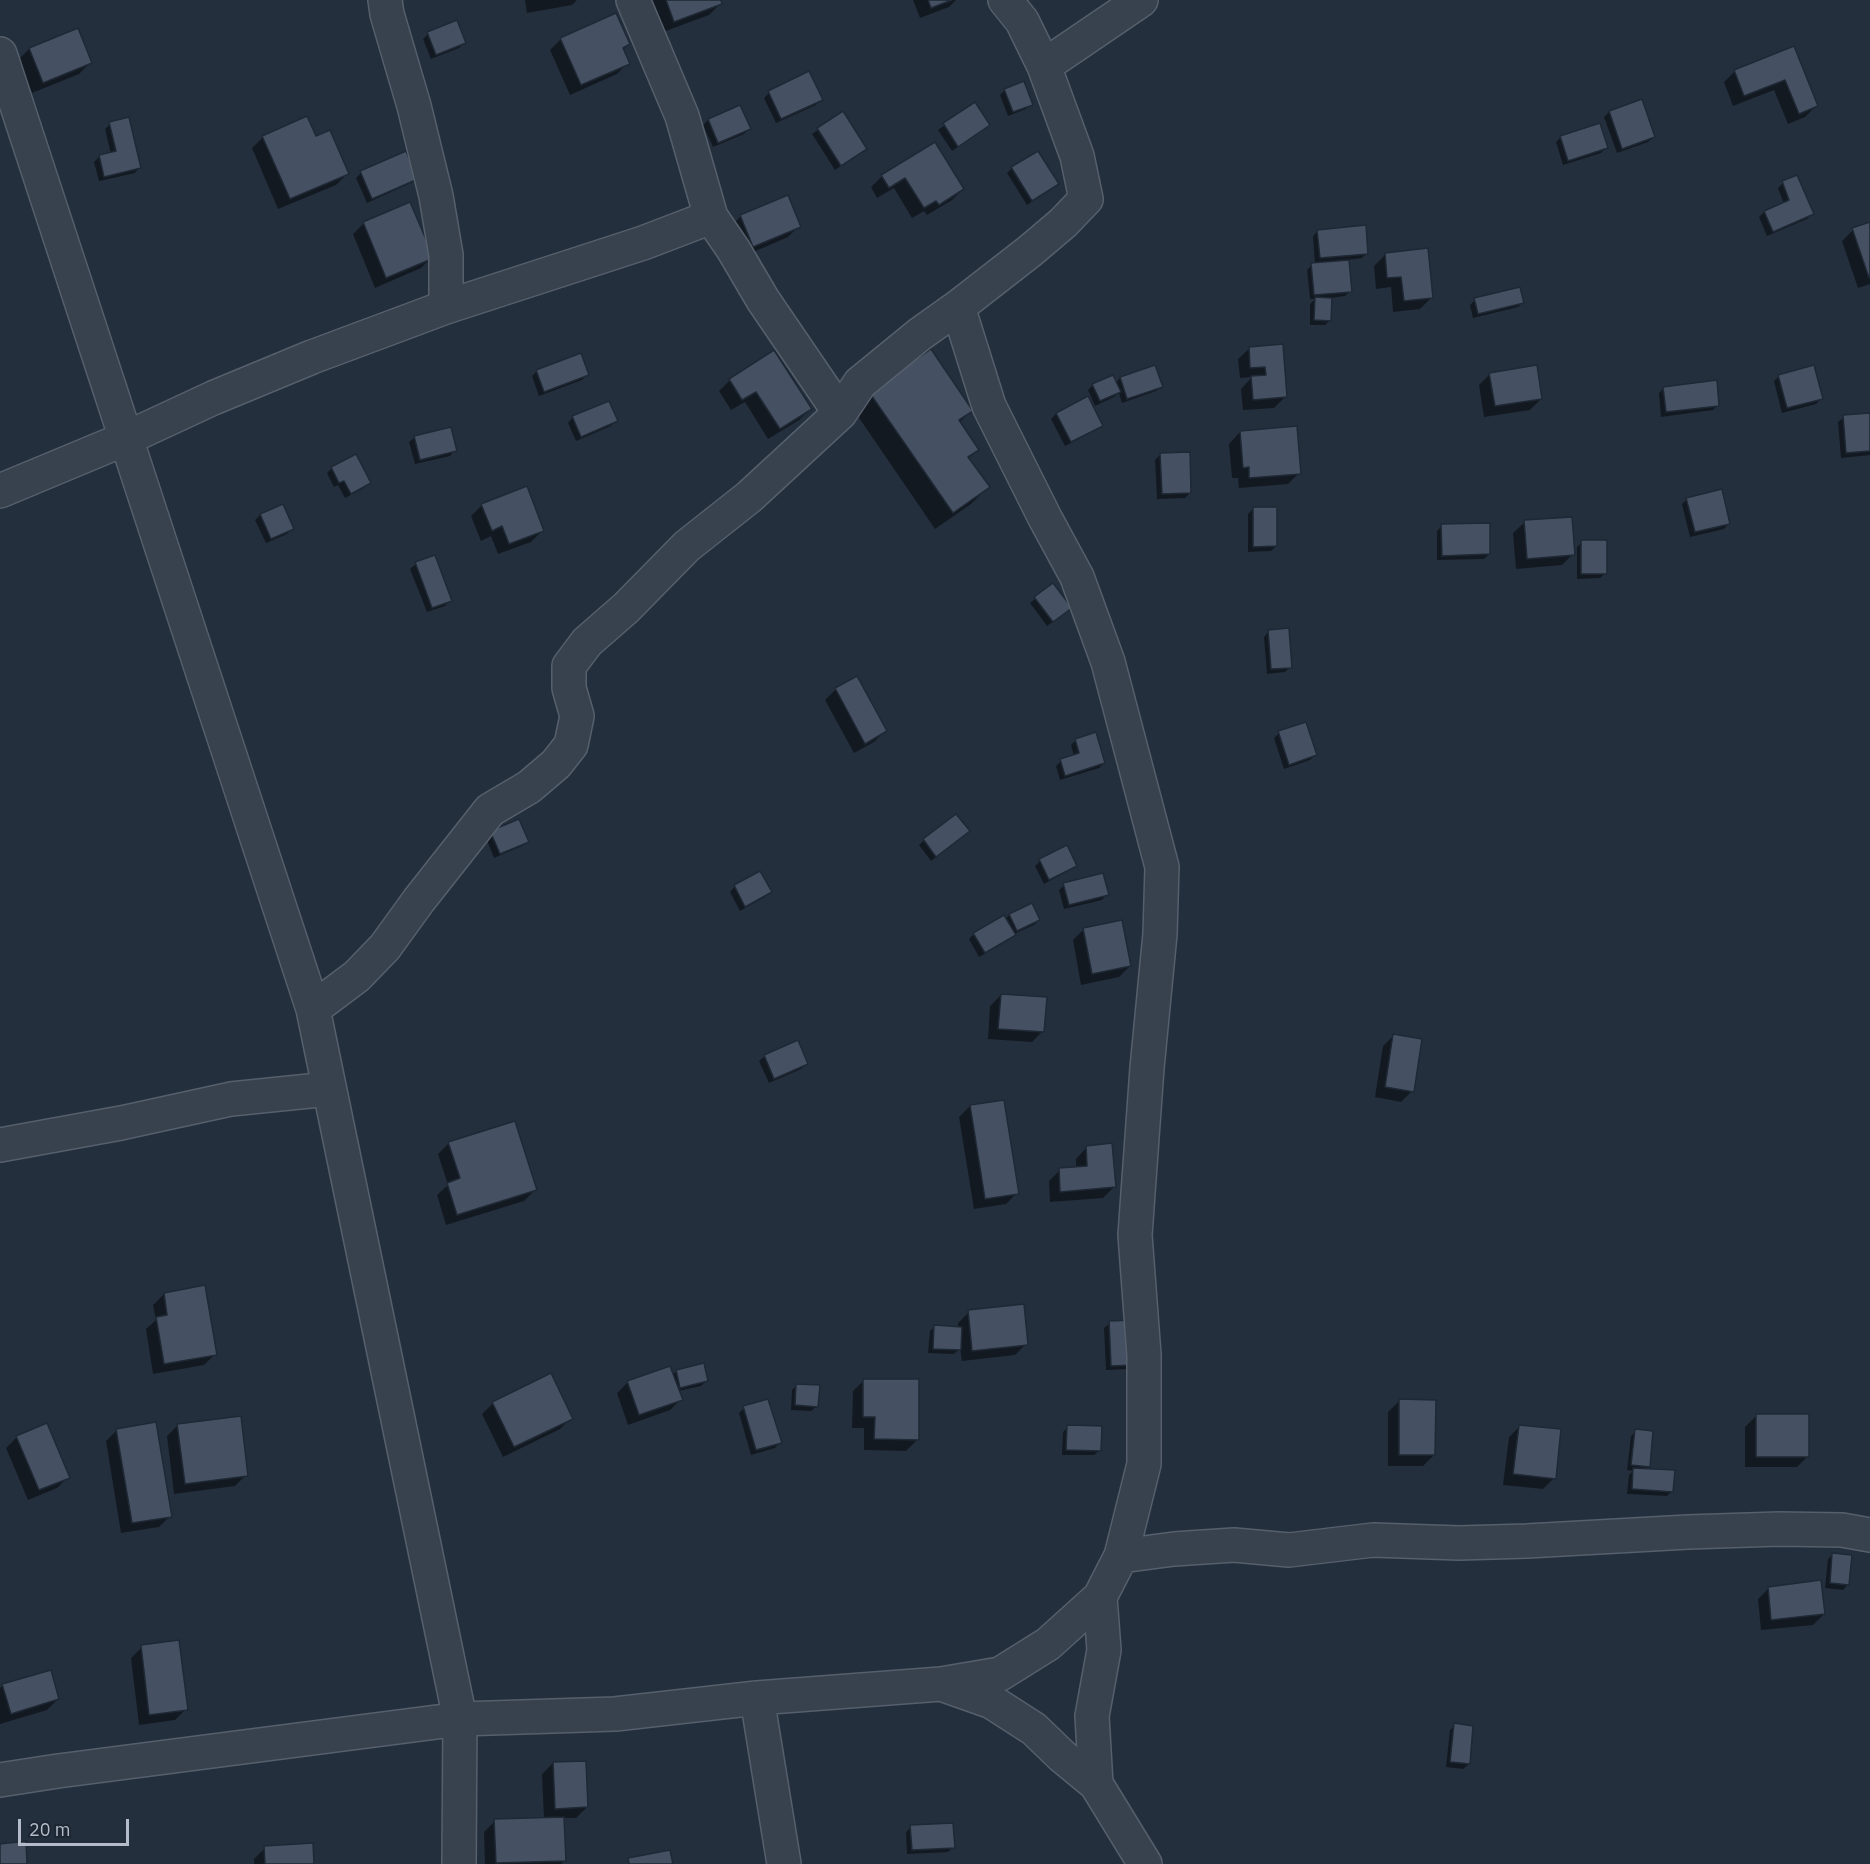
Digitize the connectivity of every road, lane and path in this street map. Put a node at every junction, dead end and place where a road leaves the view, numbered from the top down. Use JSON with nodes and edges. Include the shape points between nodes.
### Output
{"nodes":[{"id":1,"x":385,"y":0,"type":"edge"},
{"id":2,"x":633,"y":0,"type":"edge"},
{"id":3,"x":1005,"y":0,"type":"edge"},
{"id":4,"x":1141,"y":0,"type":"edge"},
{"id":5,"x":0,"y":54,"type":"edge"},
{"id":6,"x":1044,"y":66,"type":"junction"},
{"id":7,"x":711,"y":217,"type":"junction"},
{"id":8,"x":446,"y":307,"type":"junction"},
{"id":9,"x":958,"y":307,"type":"junction"},
{"id":10,"x":840,"y":413,"type":"junction"},
{"id":11,"x":127,"y":438,"type":"junction"},
{"id":12,"x":0,"y":491,"type":"edge"},
{"id":13,"x":313,"y":1009,"type":"junction"},
{"id":14,"x":329,"y":1089,"type":"junction"},
{"id":15,"x":0,"y":1145,"type":"edge"},
{"id":16,"x":1870,"y":1535,"type":"edge"},
{"id":17,"x":1121,"y":1556,"type":"junction"},
{"id":18,"x":1100,"y":1597,"type":"junction"},
{"id":19,"x":941,"y":1684,"type":"junction"},
{"id":20,"x":758,"y":1698,"type":"junction"},
{"id":21,"x":460,"y":1719,"type":"junction"},
{"id":22,"x":0,"y":1780,"type":"edge"},
{"id":23,"x":1096,"y":1784,"type":"junction"},
{"id":24,"x":459,"y":1864,"type":"edge"},
{"id":25,"x":784,"y":1864,"type":"edge"},
{"id":26,"x":1144,"y":1864,"type":"edge"}],
"edges":[{"from":1,"to":8,"type":"street","via":[[436,196],[446,255]]},
{"from":2,"to":7,"type":"street","via":[[682,116]]},
{"from":3,"to":6,"type":"street","via":[[1022,21]]},
{"from":4,"to":6,"type":"street"},
{"from":5,"to":11,"type":"street"},
{"from":6,"to":9,"type":"street","via":[[1077,156],[1086,199],[1030,251]]},
{"from":7,"to":8,"type":"street"},
{"from":7,"to":10,"type":"street"},
{"from":8,"to":11,"type":"street","via":[[213,398]]},
{"from":9,"to":10,"type":"street","via":[[860,383]]},
{"from":9,"to":17,"type":"street","via":[[989,406],[1077,577],[1108,662],[1162,867],[1135,1235],[1144,1355],[1144,1464]]},
{"from":10,"to":13,"type":"street","via":[[750,496],[687,546],[587,642],[569,666],[569,688],[578,716],[571,745],[530,787],[490,810],[385,947],[357,976]]},
{"from":11,"to":12,"type":"street"},
{"from":11,"to":13,"type":"street"},
{"from":13,"to":14,"type":"street"},
{"from":14,"to":15,"type":"street","via":[[231,1099]]},
{"from":14,"to":21,"type":"street"},
{"from":16,"to":17,"type":"street","via":[[1842,1530],[1745,1530],[1459,1543],[1373,1540],[1289,1550],[1234,1545]]},
{"from":17,"to":18,"type":"street"},
{"from":18,"to":19,"type":"street","via":[[1048,1644],[1000,1674]]},
{"from":18,"to":23,"type":"street","via":[[1104,1650],[1092,1716]]},
{"from":19,"to":20,"type":"street"},
{"from":19,"to":23,"type":"street","via":[[992,1702],[1034,1729]]},
{"from":20,"to":21,"type":"street","via":[[615,1714]]},
{"from":20,"to":25,"type":"street"},
{"from":21,"to":22,"type":"street"},
{"from":21,"to":24,"type":"street"},
{"from":23,"to":26,"type":"street"}]}
